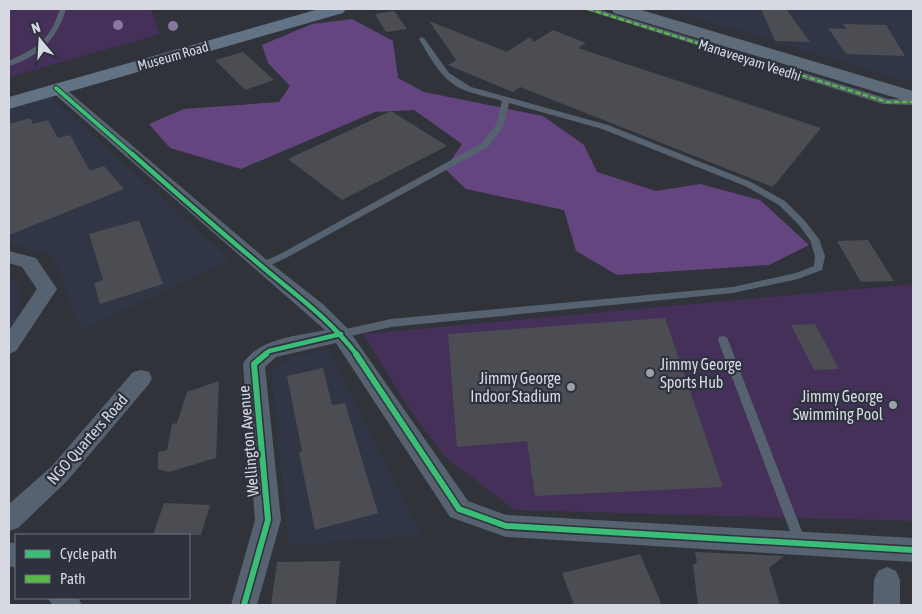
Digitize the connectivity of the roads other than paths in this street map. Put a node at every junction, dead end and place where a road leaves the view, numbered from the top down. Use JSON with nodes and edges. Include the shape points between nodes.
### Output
{"nodes":[{"id":1,"x":63,"y":9,"type":"edge"},
{"id":2,"x":301,"y":9,"type":"edge"},
{"id":3,"x":337,"y":9,"type":"edge"},
{"id":4,"x":588,"y":9,"type":"edge"},
{"id":5,"x":620,"y":9,"type":"edge"},
{"id":6,"x":422,"y":39,"type":"dead end"},
{"id":7,"x":9,"y":64,"type":"edge"},
{"id":8,"x":56,"y":88,"type":"junction"},
{"id":9,"x":9,"y":91,"type":"edge"},
{"id":10,"x":913,"y":97,"type":"edge"},
{"id":11,"x":506,"y":99,"type":"junction"},
{"id":12,"x":9,"y":102,"type":"edge"},
{"id":13,"x":913,"y":102,"type":"edge"},
{"id":14,"x":9,"y":257,"type":"edge"},
{"id":15,"x":261,"y":266,"type":"junction"},
{"id":16,"x":341,"y":334,"type":"junction"},
{"id":17,"x":723,"y":340,"type":"dead end"},
{"id":18,"x":9,"y":346,"type":"edge"},
{"id":19,"x":141,"y":378,"type":"dead end"},
{"id":20,"x":9,"y":520,"type":"edge"},
{"id":21,"x":800,"y":542,"type":"junction"},
{"id":22,"x":913,"y":550,"type":"edge"},
{"id":23,"x":244,"y":605,"type":"edge"}],
"edges":[{"from":1,"to":7,"type":"lane","via":[[58,28],[39,50]]},
{"from":2,"to":9,"type":"main road","name":"Museum Road"},
{"from":3,"to":8,"type":"main road","name":"Museum Road"},
{"from":4,"to":13,"type":"street","name":"Manaveeyam Veedhi","via":[[887,102]]},
{"from":5,"to":10,"type":"main road","name":"Manaveeyam Veedhi"},
{"from":6,"to":11,"type":"lane","via":[[454,83]]},
{"from":8,"to":12,"type":"main road","name":"Museum Road"},
{"from":8,"to":15,"type":"street"},
{"from":11,"to":15,"type":"lane","via":[[500,124],[485,145]]},
{"from":11,"to":16,"type":"lane","via":[[605,127],[748,184],[782,203],[802,223],[814,239],[820,268],[733,290],[391,323]]},
{"from":14,"to":18,"type":"street","via":[[29,262],[47,289]]},
{"from":15,"to":16,"type":"street","via":[[317,310]]},
{"from":16,"to":21,"type":"street","via":[[459,510],[506,526]]},
{"from":16,"to":23,"type":"street","name":"Wellington Avenue","via":[[269,351],[254,364],[268,520]]},
{"from":17,"to":21,"type":"lane"},
{"from":19,"to":20,"type":"street","name":"NGO Quarters Road","via":[[60,473]]},
{"from":21,"to":22,"type":"street"}]}
